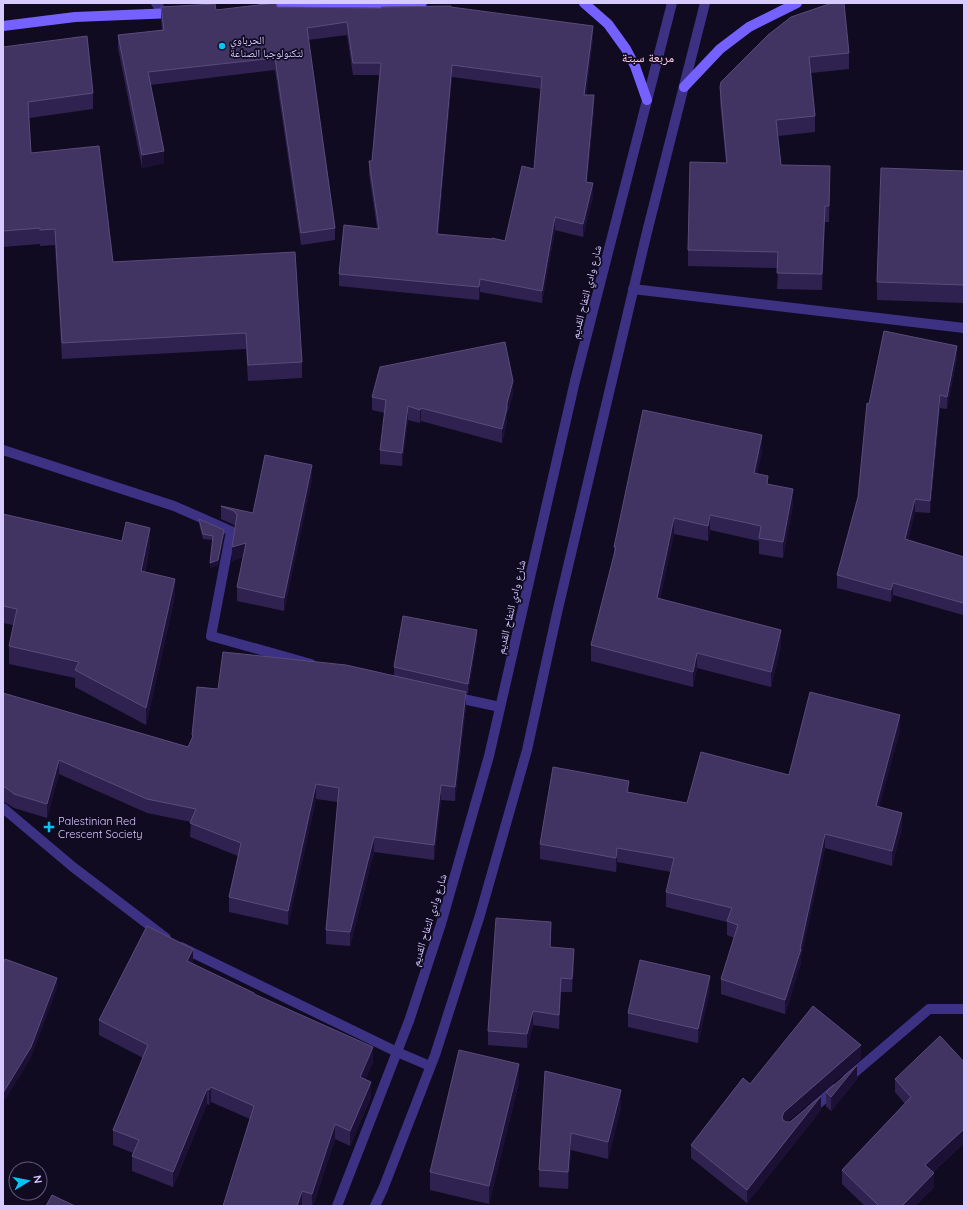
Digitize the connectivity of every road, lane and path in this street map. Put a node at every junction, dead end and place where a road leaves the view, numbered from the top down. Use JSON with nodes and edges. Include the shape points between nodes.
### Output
{"nodes":[{"id":1,"x":156,"y":3,"type":"edge"},
{"id":2,"x":422,"y":3,"type":"edge"},
{"id":3,"x":584,"y":3,"type":"edge"},
{"id":4,"x":672,"y":3,"type":"edge"},
{"id":5,"x":705,"y":3,"type":"edge"},
{"id":6,"x":797,"y":3,"type":"edge"},
{"id":7,"x":254,"y":8,"type":"edge"},
{"id":8,"x":186,"y":12,"type":"edge"},
{"id":9,"x":163,"y":13,"type":"junction"},
{"id":10,"x":3,"y":26,"type":"edge"},
{"id":11,"x":684,"y":87,"type":"junction"},
{"id":12,"x":647,"y":100,"type":"junction"},
{"id":13,"x":633,"y":289,"type":"junction"},
{"id":14,"x":964,"y":328,"type":"edge"},
{"id":15,"x":3,"y":450,"type":"edge"},
{"id":16,"x":324,"y":667,"type":"edge"},
{"id":17,"x":446,"y":695,"type":"edge"},
{"id":18,"x":500,"y":707,"type":"junction"},
{"id":19,"x":3,"y":808,"type":"edge"},
{"id":20,"x":964,"y":1009,"type":"edge"},
{"id":21,"x":397,"y":1052,"type":"junction"},
{"id":22,"x":430,"y":1066,"type":"junction"},
{"id":23,"x":806,"y":1115,"type":"edge"},
{"id":24,"x":337,"y":1206,"type":"edge"},
{"id":25,"x":374,"y":1206,"type":"edge"}],
"edges":[{"from":1,"to":9,"type":"street"},
{"from":2,"to":7,"type":"main road"},
{"from":3,"to":12,"type":"main road","via":[[608,24],[626,49]]},
{"from":4,"to":12,"type":"street","name":"شارع وادي التفاح القديم"},
{"from":5,"to":11,"type":"street"},
{"from":6,"to":11,"type":"main road","via":[[749,27],[720,49]]},
{"from":8,"to":9,"type":"main road"},
{"from":9,"to":10,"type":"main road","via":[[75,17]]},
{"from":11,"to":13,"type":"street"},
{"from":12,"to":18,"type":"street","name":"شارع وادي التفاح القديم","via":[[575,381]]},
{"from":13,"to":14,"type":"street"},
{"from":13,"to":22,"type":"street","via":[[527,750],[480,916]]},
{"from":15,"to":16,"type":"street","via":[[174,506],[231,531],[212,636]]},
{"from":17,"to":18,"type":"street"},
{"from":18,"to":21,"type":"street","name":"شارع وادي التفاح القديم","via":[[489,756],[441,924]]},
{"from":19,"to":21,"type":"street","via":[[73,867],[172,943]]},
{"from":20,"to":23,"type":"street","via":[[928,1009]]},
{"from":21,"to":22,"type":"street"},
{"from":21,"to":24,"type":"street","name":"شارع وادي التفاح القديم"},
{"from":22,"to":25,"type":"street","via":[[383,1189]]}]}
